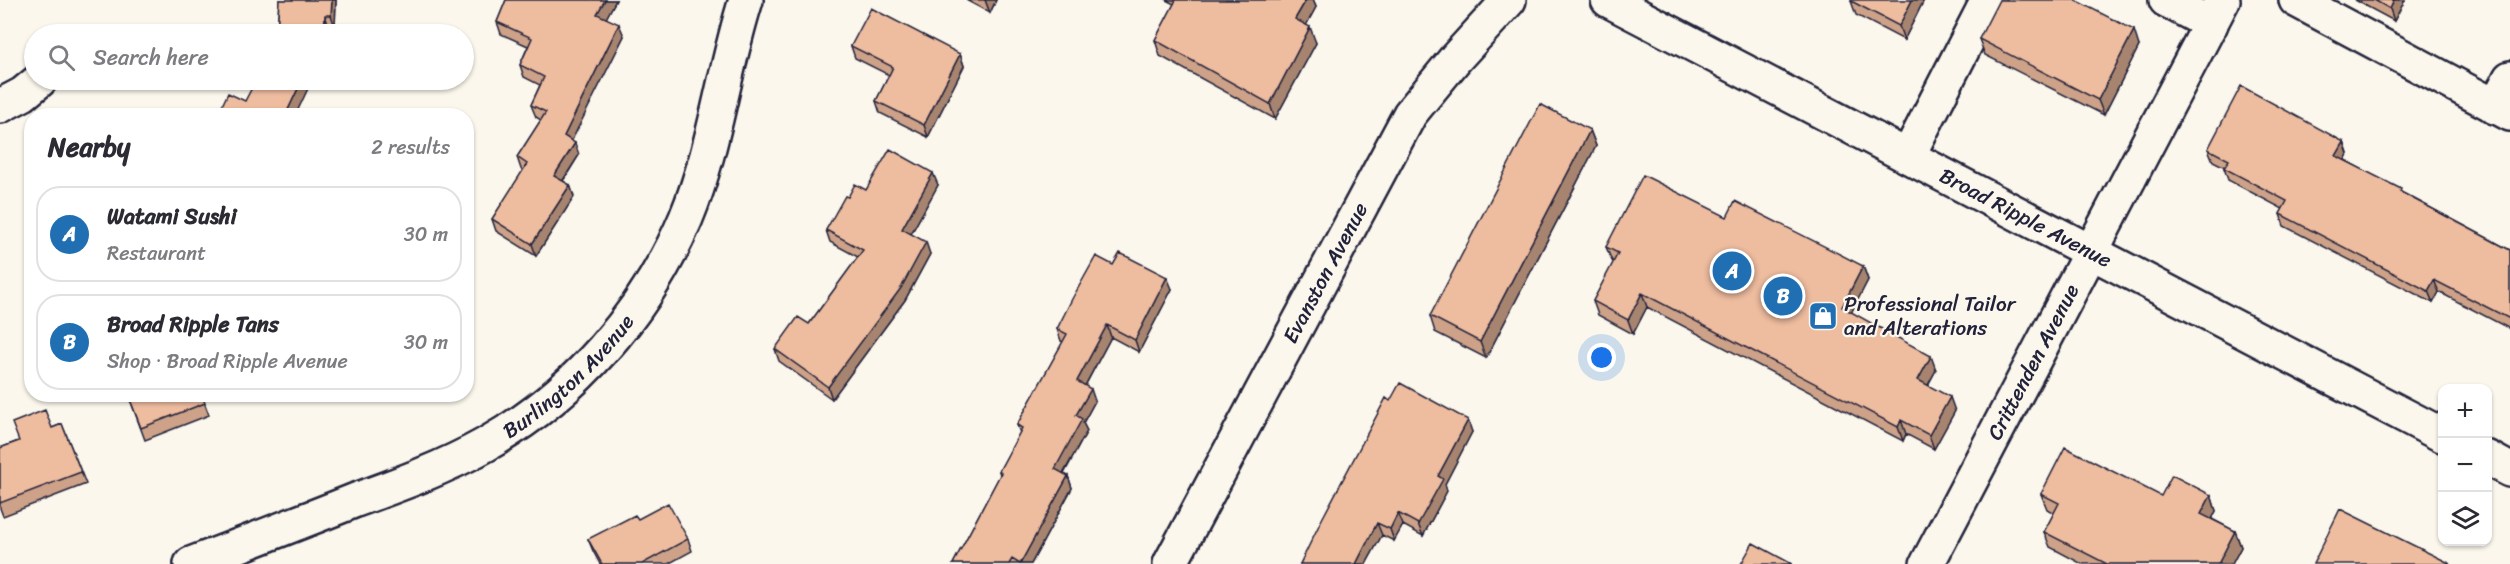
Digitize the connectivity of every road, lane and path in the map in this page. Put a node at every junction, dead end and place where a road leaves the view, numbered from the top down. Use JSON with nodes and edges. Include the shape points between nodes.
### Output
{"nodes":[{"id":1,"x":746,"y":0,"type":"edge"},
{"id":2,"x":1509,"y":0,"type":"edge"},
{"id":3,"x":1608,"y":0,"type":"edge"},
{"id":4,"x":1988,"y":0,"type":"edge"},
{"id":5,"x":2166,"y":0,"type":"edge"},
{"id":6,"x":2296,"y":0,"type":"edge"},
{"id":7,"x":2217,"y":12,"type":"edge"},
{"id":8,"x":2510,"y":78,"type":"edge"},
{"id":9,"x":28,"y":90,"type":"edge"},
{"id":10,"x":0,"y":106,"type":"edge"},
{"id":11,"x":2502,"y":111,"type":"edge"},
{"id":12,"x":1908,"y":156,"type":"junction"},
{"id":13,"x":2092,"y":252,"type":"junction"},
{"id":14,"x":2438,"y":433,"type":"edge"},
{"id":15,"x":2492,"y":461,"type":"edge"},
{"id":16,"x":2510,"y":470,"type":"edge"},
{"id":17,"x":191,"y":564,"type":"edge"},
{"id":18,"x":1170,"y":564,"type":"edge"},
{"id":19,"x":1927,"y":564,"type":"edge"}],
"edges":[{"from":1,"to":17,"type":"street","name":"Burlington Avenue","via":[[709,148],[686,218],[643,298],[600,353],[518,425],[455,460]]},
{"from":2,"to":18,"type":"street","name":"Evanston Avenue","via":[[1410,114]]},
{"from":3,"to":12,"type":"street","name":"Broad Ripple Avenue"},
{"from":4,"to":12,"type":"street"},
{"from":5,"to":7,"type":"street"},
{"from":6,"to":11,"type":"street"},
{"from":7,"to":13,"type":"street","name":"Crittenden Avenue"},
{"from":8,"to":11,"type":"street"},
{"from":9,"to":10,"type":"street"},
{"from":12,"to":13,"type":"street","name":"Broad Ripple Avenue"},
{"from":13,"to":14,"type":"street","name":"Broad Ripple Avenue"},
{"from":13,"to":19,"type":"street","name":"Crittenden Avenue"},
{"from":15,"to":16,"type":"street"}]}
